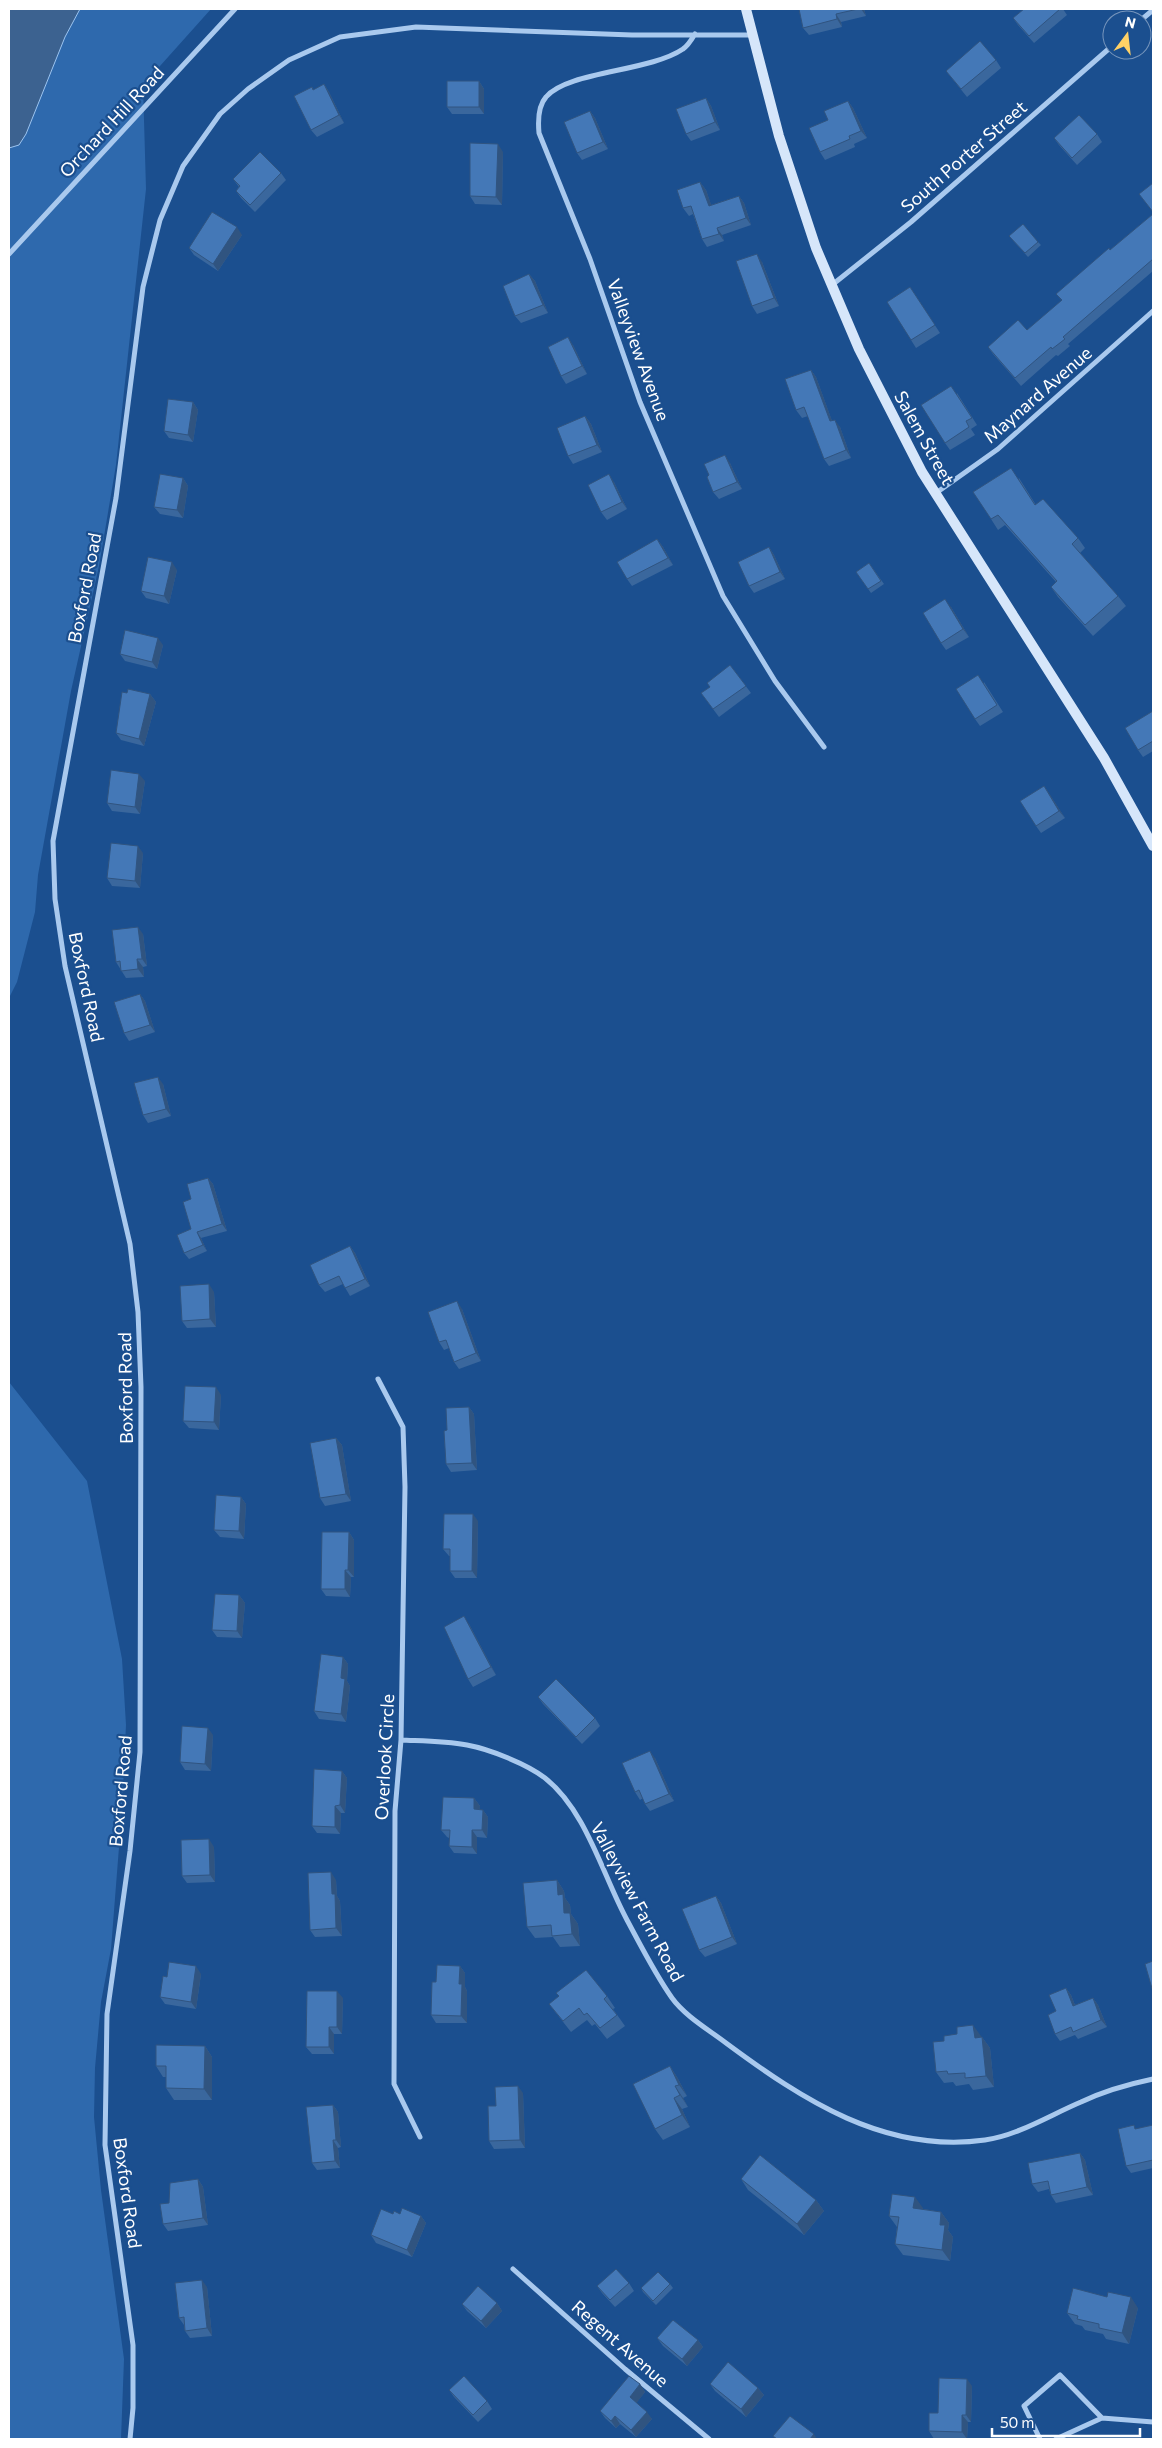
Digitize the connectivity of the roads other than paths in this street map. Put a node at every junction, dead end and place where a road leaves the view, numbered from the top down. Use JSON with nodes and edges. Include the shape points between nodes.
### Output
{"nodes":[{"id":1,"x":235,"y":9,"type":"edge"},
{"id":2,"x":746,"y":9,"type":"edge"},
{"id":3,"x":695,"y":34,"type":"junction"},
{"id":4,"x":753,"y":35,"type":"junction"},
{"id":5,"x":1102,"y":55,"type":"edge"},
{"id":6,"x":9,"y":254,"type":"edge"},
{"id":7,"x":832,"y":285,"type":"junction"},
{"id":8,"x":1153,"y":311,"type":"edge"},
{"id":9,"x":936,"y":493,"type":"junction"},
{"id":10,"x":824,"y":747,"type":"dead end"},
{"id":11,"x":1153,"y":846,"type":"edge"},
{"id":12,"x":378,"y":1379,"type":"dead end"},
{"id":13,"x":401,"y":1740,"type":"junction"},
{"id":14,"x":1153,"y":2079,"type":"edge"},
{"id":15,"x":420,"y":2137,"type":"dead end"},
{"id":16,"x":513,"y":2268,"type":"dead end"},
{"id":17,"x":1102,"y":2418,"type":"junction"},
{"id":18,"x":1153,"y":2422,"type":"edge"},
{"id":19,"x":130,"y":2439,"type":"edge"},
{"id":20,"x":710,"y":2439,"type":"edge"},
{"id":21,"x":1040,"y":2439,"type":"edge"},
{"id":22,"x":1056,"y":2439,"type":"edge"}],
"edges":[{"from":1,"to":6,"type":"street","name":"Orchard Hill Road"},
{"from":2,"to":4,"type":"main road","name":"Salem Street"},
{"from":3,"to":4,"type":"street","name":"Boxford Road"},
{"from":3,"to":10,"type":"street","name":"Valleyview Avenue","via":[[684,49],[652,62],[558,86],[545,97],[541,106],[539,134],[590,259],[640,402],[723,596],[775,681]]},
{"from":3,"to":19,"type":"street","name":"Boxford Road","via":[[632,35],[416,27],[340,38],[289,60],[220,114],[183,166],[160,220],[143,287],[116,498],[53,841],[55,899],[65,966],[130,1244],[139,1321],[140,1752],[107,2014],[105,2145],[133,2345],[134,2408]]},
{"from":4,"to":7,"type":"main road","name":"Salem Street","via":[[779,136],[816,248]]},
{"from":5,"to":7,"type":"street","name":"South Porter Street","via":[[911,222]]},
{"from":7,"to":9,"type":"main road","name":"Salem Street","via":[[859,349]]},
{"from":8,"to":9,"type":"street","name":"Maynard Avenue","via":[[998,450]]},
{"from":9,"to":11,"type":"main road","name":"Salem Street","via":[[1104,758]]},
{"from":12,"to":13,"type":"street","name":"Overlook Circle","via":[[402,1427],[405,1487]]},
{"from":13,"to":14,"type":"street","name":"Valleyview Farm Road","via":[[468,1745],[520,1763],[545,1778],[561,1794],[578,1820],[604,1866],[625,1917],[673,2000],[746,2058],[831,2112],[869,2128],[911,2138],[985,2140],[1016,2131],[1123,2086]]},
{"from":13,"to":15,"type":"street","name":"Overlook Circle","via":[[395,1811],[394,2084]]},
{"from":16,"to":20,"type":"street","name":"Regent Avenue","via":[[625,2369]]},
{"from":17,"to":18,"type":"street"},
{"from":17,"to":21,"type":"street","via":[[1060,2375],[1024,2406]]},
{"from":17,"to":22,"type":"street"}]}
